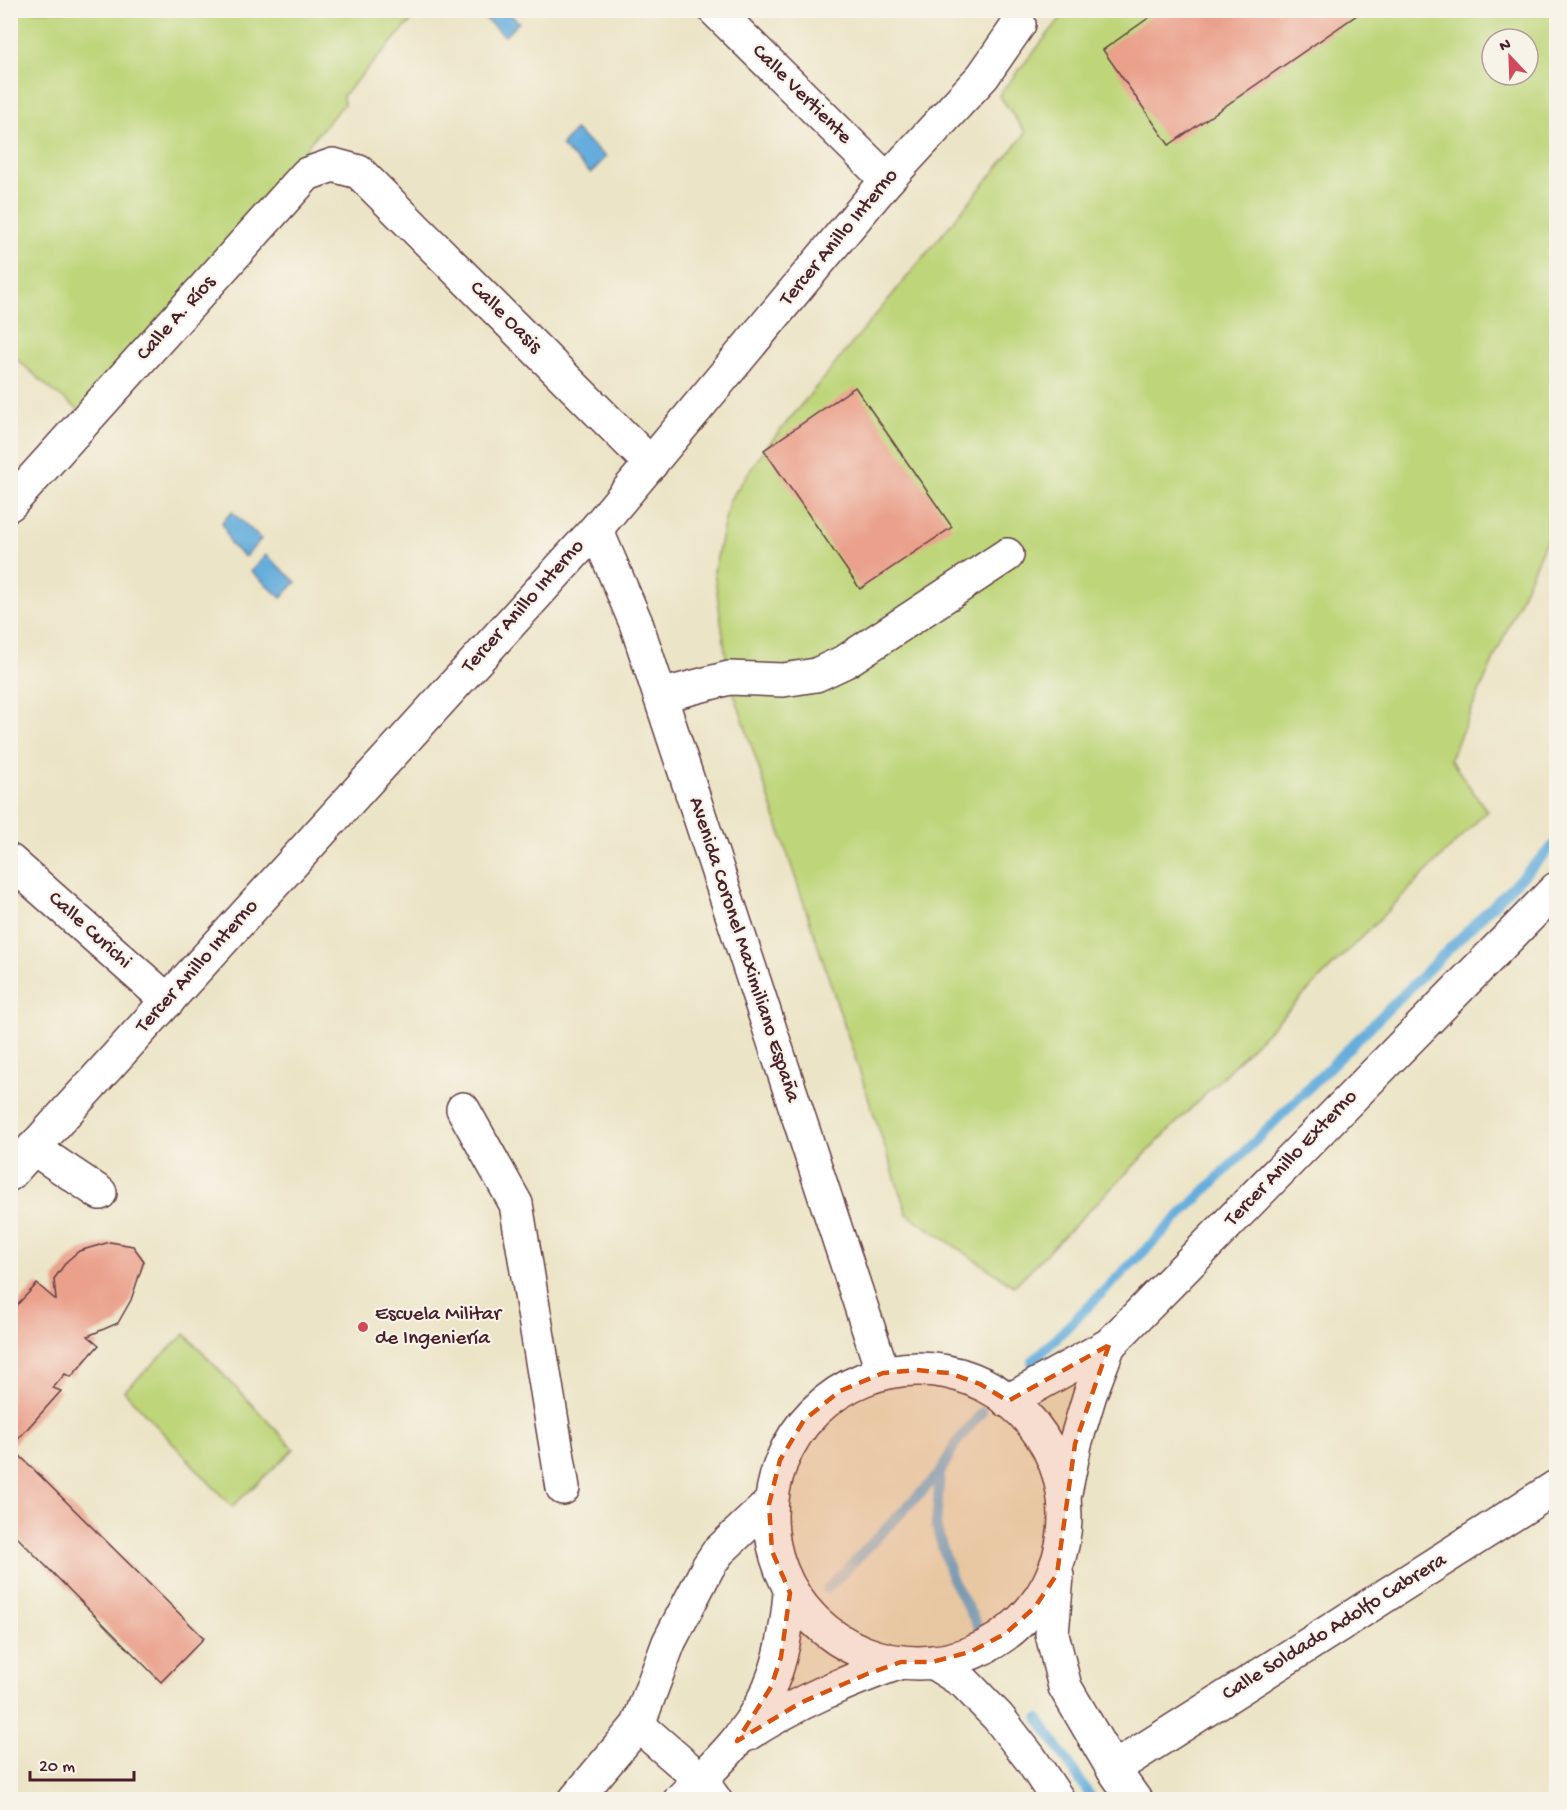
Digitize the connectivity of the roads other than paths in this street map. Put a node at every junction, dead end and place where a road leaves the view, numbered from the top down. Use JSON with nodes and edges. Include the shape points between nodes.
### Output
{"nodes":[{"id":1,"x":715,"y":10,"type":"edge"},
{"id":2,"x":1019,"y":24,"type":"dead end"},
{"id":3,"x":359,"y":172,"type":"joint"},
{"id":4,"x":887,"y":180,"type":"junction"},
{"id":5,"x":651,"y":464,"type":"junction"},
{"id":6,"x":10,"y":504,"type":"edge"},
{"id":7,"x":596,"y":529,"type":"junction"},
{"id":8,"x":1007,"y":555,"type":"dead end"},
{"id":9,"x":660,"y":696,"type":"junction"},
{"id":10,"x":10,"y":861,"type":"edge"},
{"id":11,"x":1557,"y":889,"type":"edge"},
{"id":12,"x":168,"y":1001,"type":"junction"},
{"id":13,"x":463,"y":1109,"type":"dead end"},
{"id":14,"x":33,"y":1148,"type":"junction"},
{"id":15,"x":10,"y":1174,"type":"edge"},
{"id":16,"x":100,"y":1194,"type":"dead end"},
{"id":17,"x":1109,"y":1345,"type":"junction"},
{"id":18,"x":883,"y":1373,"type":"junction"},
{"id":19,"x":1008,"y":1401,"type":"junction"},
{"id":20,"x":1557,"y":1487,"type":"edge"},
{"id":21,"x":563,"y":1488,"type":"dead end"},
{"id":22,"x":1065,"y":1496,"type":"junction"},
{"id":23,"x":769,"y":1504,"type":"junction"},
{"id":24,"x":1057,"y":1574,"type":"junction"},
{"id":25,"x":790,"y":1593,"type":"junction"},
{"id":26,"x":916,"y":1662,"type":"junction"},
{"id":27,"x":638,"y":1725,"type":"junction"},
{"id":28,"x":737,"y":1741,"type":"junction"},
{"id":29,"x":1113,"y":1769,"type":"junction"},
{"id":30,"x":698,"y":1793,"type":"edge"},
{"id":31,"x":575,"y":1800,"type":"edge"},
{"id":32,"x":1058,"y":1800,"type":"edge"},
{"id":33,"x":1135,"y":1800,"type":"edge"}],
"edges":[{"from":1,"to":4,"type":"street","name":"Calle Vertiente"},
{"from":2,"to":4,"type":"street","name":"Tercer Anillo Interno","via":[[983,76]]},
{"from":3,"to":5,"type":"street","name":"Calle Oasis"},
{"from":3,"to":6,"type":"street","name":"Calle A. Ríos","via":[[333,165],[307,174]]},
{"from":4,"to":5,"type":"street","name":"Tercer Anillo Interno"},
{"from":5,"to":7,"type":"street","name":"Tercer Anillo Interno"},
{"from":7,"to":9,"type":"street","name":"Avenida Coronel Maximiliano España","via":[[636,623]]},
{"from":7,"to":12,"type":"street","name":"Tercer Anillo Interno"},
{"from":8,"to":9,"type":"street","via":[[846,662],[816,675],[783,680],[729,678]]},
{"from":9,"to":18,"type":"street","name":"Avenida Coronel Maximiliano España"},
{"from":10,"to":12,"type":"street","name":"Calle Curichi"},
{"from":11,"to":17,"type":"street","name":"Tercer Anillo Externo"},
{"from":12,"to":14,"type":"street","name":"Tercer Anillo Interno"},
{"from":13,"to":21,"type":"street","via":[[516,1204]]},
{"from":14,"to":15,"type":"street","name":"Tercer Anillo Interno"},
{"from":14,"to":16,"type":"street"},
{"from":17,"to":19,"type":"street","name":"Tercer Anillo Externo"},
{"from":17,"to":22,"type":"street","via":[[1075,1444]]},
{"from":18,"to":19,"type":"street","via":[[949,1373],[980,1384]]},
{"from":18,"to":23,"type":"street","via":[[840,1390],[804,1420],[780,1460]]},
{"from":19,"to":22,"type":"street","via":[[1031,1425],[1053,1458]]},
{"from":20,"to":29,"type":"street","name":"Calle Soldado Adolfo Cabrera"},
{"from":22,"to":24,"type":"street","via":[[1066,1535]]},
{"from":23,"to":25,"type":"street","via":[[772,1551]]},
{"from":23,"to":27,"type":"street","via":[[718,1552],[708,1567],[669,1642]]},
{"from":24,"to":26,"type":"street","via":[[1035,1607],[1005,1634],[970,1652]]},
{"from":24,"to":29,"type":"street","via":[[1052,1634],[1065,1687]]},
{"from":25,"to":26,"type":"street","via":[[820,1625],[859,1649]]},
{"from":25,"to":28,"type":"street","via":[[782,1657],[771,1687]]},
{"from":26,"to":28,"type":"street","via":[[816,1695]]},
{"from":26,"to":32,"type":"street","via":[[964,1682],[998,1717]]},
{"from":27,"to":30,"type":"street"},
{"from":27,"to":31,"type":"street"},
{"from":28,"to":30,"type":"street"},
{"from":29,"to":33,"type":"street"}]}
